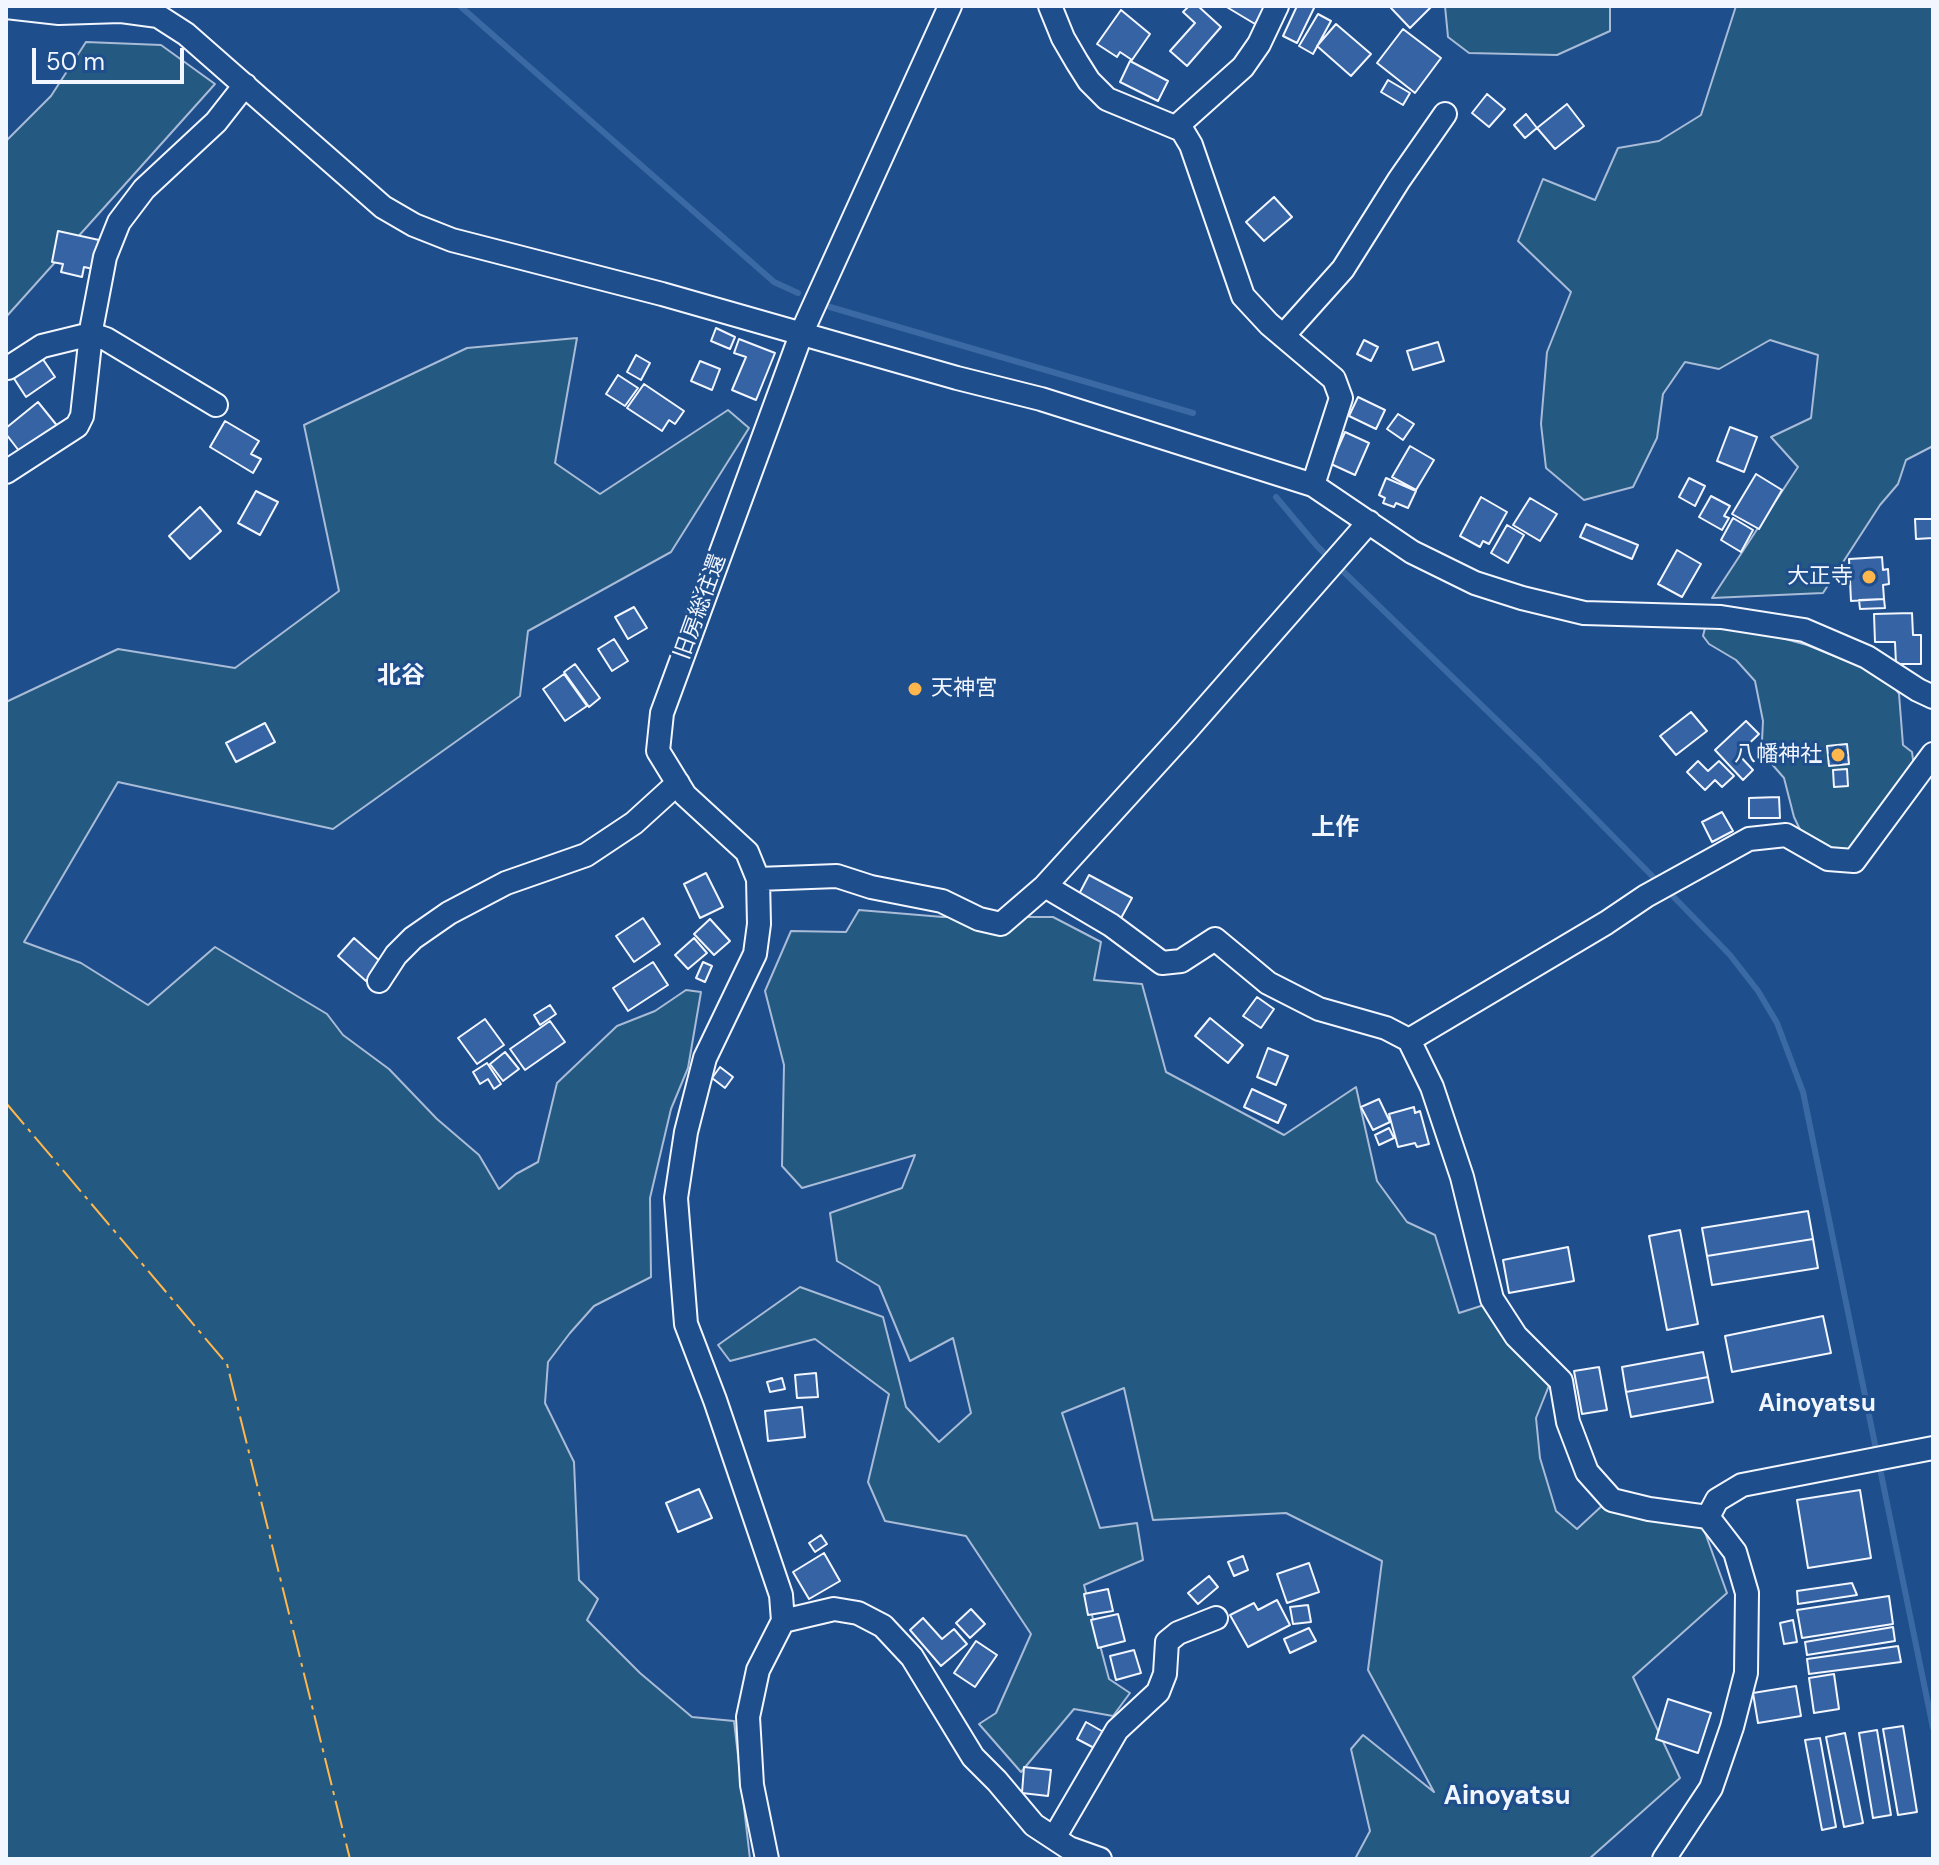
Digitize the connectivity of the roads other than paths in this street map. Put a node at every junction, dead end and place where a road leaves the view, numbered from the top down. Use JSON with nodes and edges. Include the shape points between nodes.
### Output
{"nodes":[{"id":1,"x":950,"y":6,"type":"edge"},
{"id":2,"x":1050,"y":6,"type":"edge"},
{"id":3,"x":1277,"y":6,"type":"edge"},
{"id":4,"x":6,"y":7,"type":"edge"},
{"id":5,"x":245,"y":85,"type":"junction"},
{"id":6,"x":1445,"y":114,"type":"dead end"},
{"id":7,"x":1176,"y":127,"type":"junction"},
{"id":8,"x":802,"y":332,"type":"junction"},
{"id":9,"x":91,"y":334,"type":"junction"},
{"id":10,"x":1283,"y":336,"type":"junction"},
{"id":11,"x":8,"y":368,"type":"edge"},
{"id":12,"x":216,"y":405,"type":"dead end"},
{"id":13,"x":6,"y":472,"type":"edge"},
{"id":14,"x":1313,"y":485,"type":"junction"},
{"id":15,"x":1369,"y":522,"type":"junction"},
{"id":16,"x":1933,"y":697,"type":"edge"},
{"id":17,"x":1933,"y":754,"type":"edge"},
{"id":18,"x":678,"y":783,"type":"junction"},
{"id":19,"x":758,"y":879,"type":"junction"},
{"id":20,"x":1045,"y":886,"type":"junction"},
{"id":21,"x":379,"y":981,"type":"dead end"},
{"id":22,"x":1409,"y":1040,"type":"junction"},
{"id":23,"x":1933,"y":1448,"type":"edge"},
{"id":24,"x":1708,"y":1517,"type":"junction"},
{"id":25,"x":1216,"y":1618,"type":"dead end"},
{"id":26,"x":783,"y":1621,"type":"junction"},
{"id":27,"x":1054,"y":1838,"type":"junction"},
{"id":28,"x":767,"y":1859,"type":"edge"},
{"id":29,"x":1100,"y":1859,"type":"edge"},
{"id":30,"x":1664,"y":1859,"type":"edge"}],
"edges":[{"from":1,"to":8,"type":"street","name":"旧房総往還"},
{"from":2,"to":7,"type":"street","via":[[1077,62],[1107,99]]},
{"from":3,"to":7,"type":"street","via":[[1243,67]]},
{"from":4,"to":5,"type":"street","via":[[158,16]]},
{"from":5,"to":8,"type":"street","via":[[383,207],[414,225],[452,240]]},
{"from":5,"to":9,"type":"street","via":[[119,222],[105,257]]},
{"from":6,"to":10,"type":"street","via":[[1343,269]]},
{"from":7,"to":10,"type":"street","via":[[1191,145],[1243,296]]},
{"from":8,"to":14,"type":"street","via":[[1108,419]]},
{"from":8,"to":18,"type":"street","name":"旧房総往還","via":[[662,713],[658,751]]},
{"from":9,"to":11,"type":"street","via":[[42,346]]},
{"from":9,"to":12,"type":"street"},
{"from":9,"to":13,"type":"street","via":[[77,426]]},
{"from":10,"to":14,"type":"street","via":[[1334,379],[1341,398]]},
{"from":14,"to":15,"type":"street"},
{"from":15,"to":16,"type":"street","via":[[1412,552],[1510,594],[1584,613],[1721,617],[1804,630],[1867,657]]},
{"from":15,"to":20,"type":"street"},
{"from":17,"to":22,"type":"street","via":[[1854,861],[1828,859],[1786,835],[1749,839]]},
{"from":18,"to":19,"type":"street","name":"旧房総往還","via":[[747,852]]},
{"from":18,"to":21,"type":"street","via":[[634,823],[586,855],[506,883],[449,913],[413,938]]},
{"from":19,"to":20,"type":"street","via":[[837,876],[942,901],[1001,924]]},
{"from":19,"to":26,"type":"street","name":"旧房総往還","via":[[755,954],[705,1058],[676,1198],[686,1324],[767,1548]]},
{"from":20,"to":22,"type":"street","via":[[1162,963],[1181,961],[1215,939],[1268,983],[1319,1009]]},
{"from":22,"to":24,"type":"street","via":[[1432,1087],[1462,1177],[1492,1299],[1516,1336],[1561,1381],[1568,1422],[1587,1472],[1612,1500]]},
{"from":23,"to":24,"type":"street","via":[[1742,1485],[1717,1500]]},
{"from":24,"to":30,"type":"street","via":[[1735,1552],[1747,1593],[1746,1673],[1711,1788]]},
{"from":25,"to":27,"type":"street","via":[[1167,1642],[1158,1692],[1117,1730]]},
{"from":26,"to":27,"type":"street","via":[[834,1609],[858,1613],[883,1626],[912,1657],[973,1757],[1034,1825]]},
{"from":26,"to":28,"type":"street","via":[[758,1670],[748,1717],[752,1785]]},
{"from":27,"to":29,"type":"street"}]}
